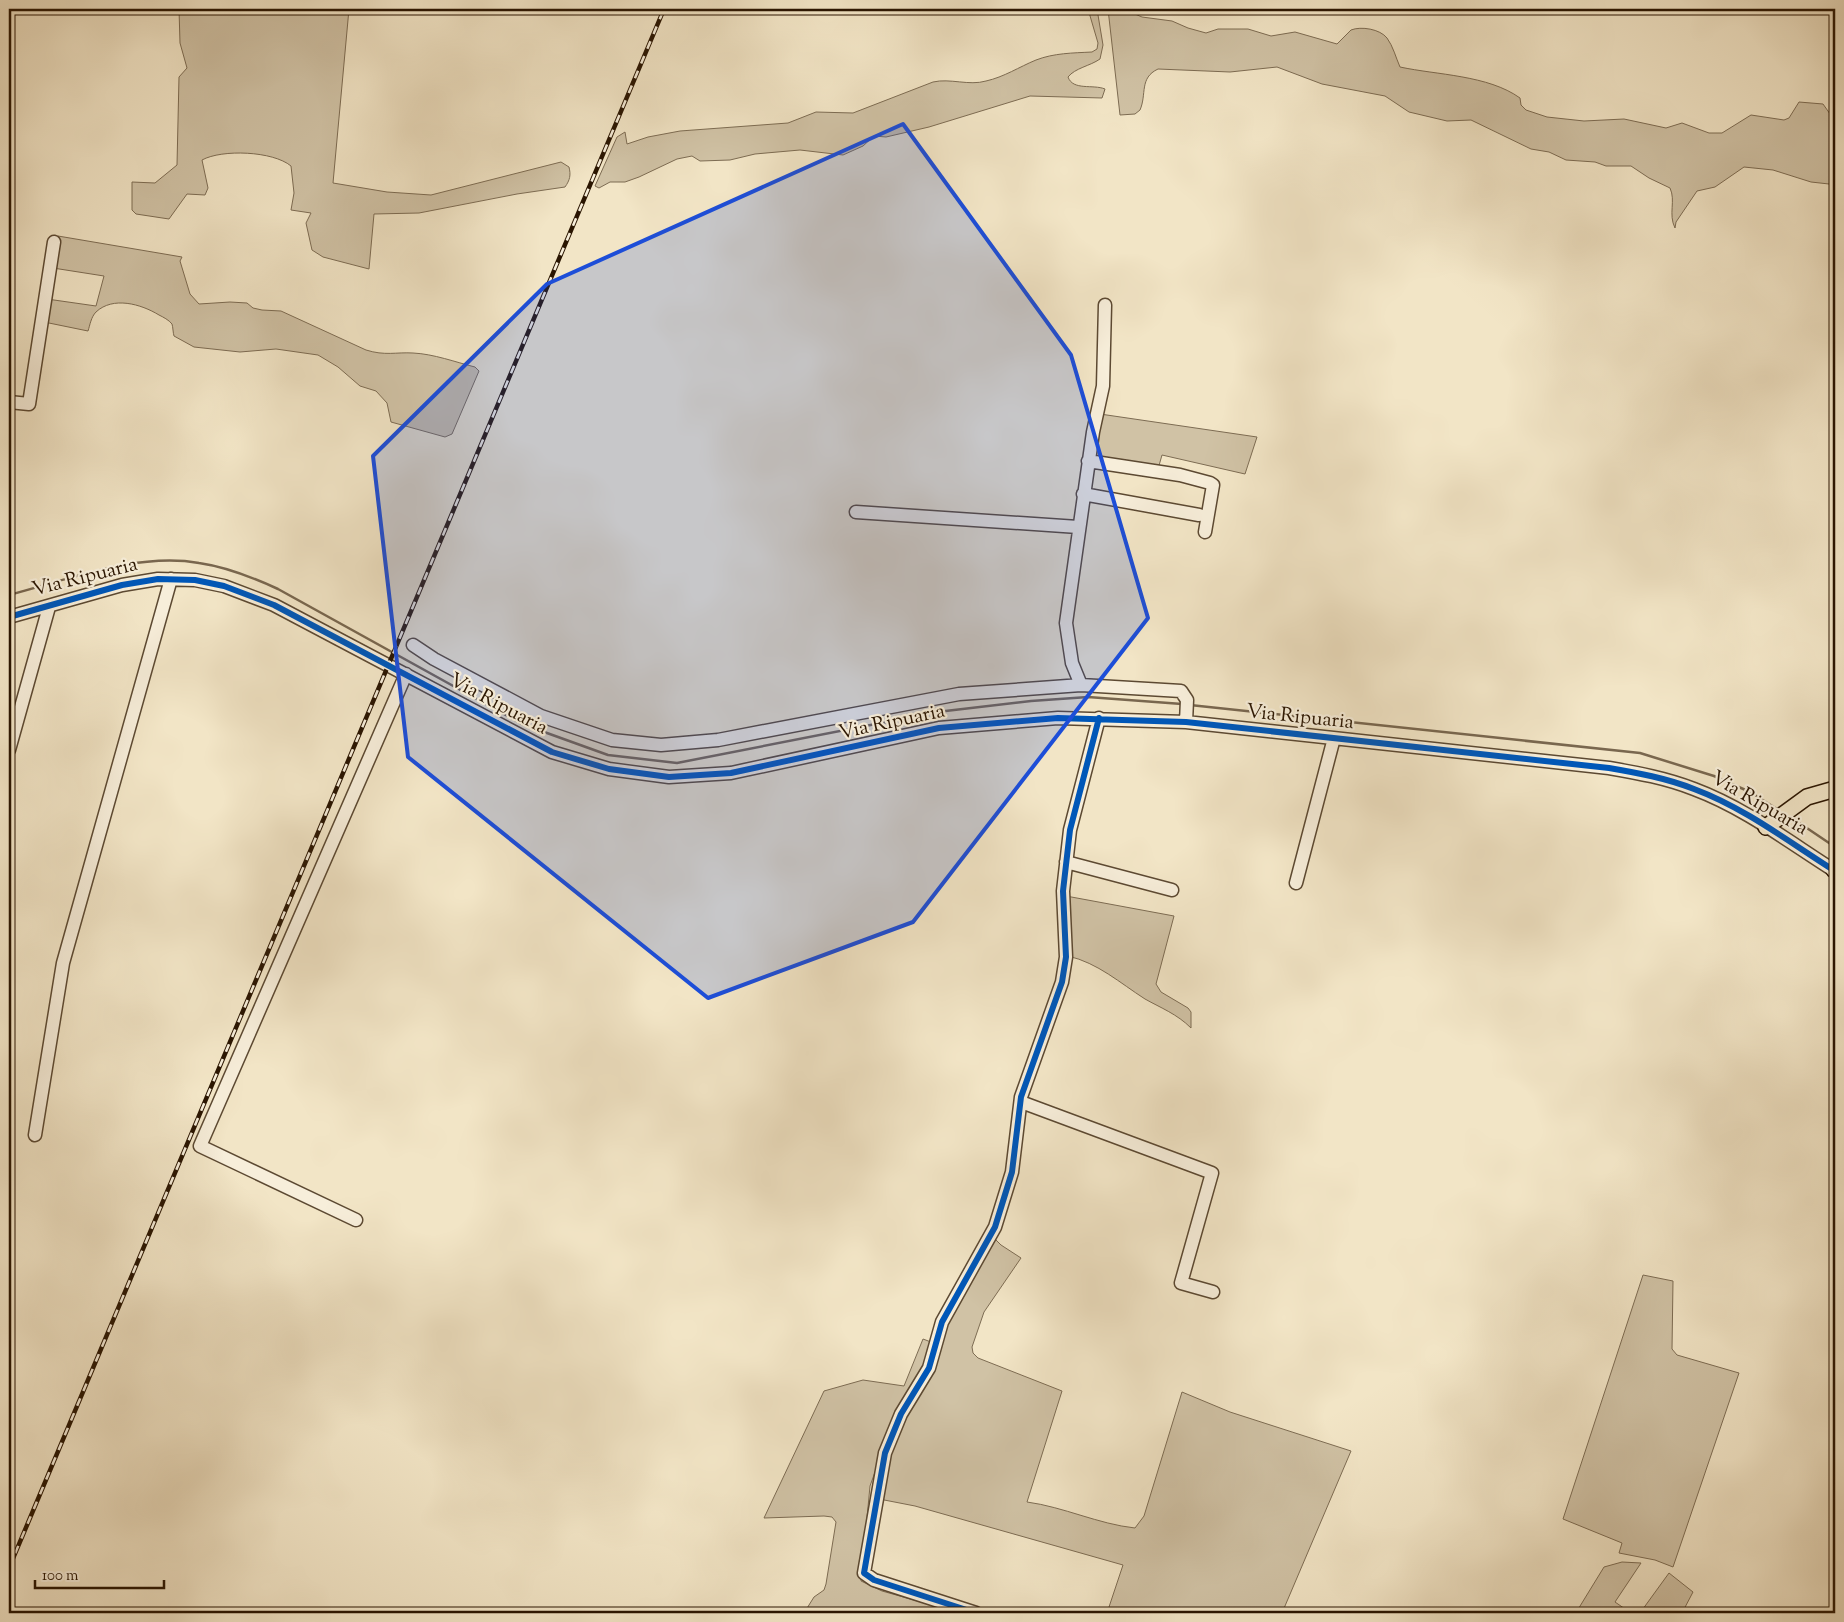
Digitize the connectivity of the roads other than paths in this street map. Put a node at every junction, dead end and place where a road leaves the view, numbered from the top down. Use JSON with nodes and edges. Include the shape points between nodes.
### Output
{"nodes":[{"id":1,"x":54,"y":242,"type":"dead end"},
{"id":2,"x":1105,"y":305,"type":"dead end"},
{"id":3,"x":9,"y":402,"type":"edge"},
{"id":4,"x":1088,"y":461,"type":"junction"},
{"id":5,"x":1083,"y":494,"type":"junction"},
{"id":6,"x":856,"y":512,"type":"dead end"},
{"id":7,"x":1199,"y":515,"type":"dead end"},
{"id":8,"x":1078,"y":528,"type":"junction"},
{"id":9,"x":1205,"y":532,"type":"dead end"},
{"id":10,"x":171,"y":579,"type":"junction"},
{"id":11,"x":49,"y":607,"type":"junction"},
{"id":12,"x":9,"y":617,"type":"edge"},
{"id":13,"x":413,"y":645,"type":"dead end"},
{"id":14,"x":406,"y":674,"type":"junction"},
{"id":15,"x":1081,"y":685,"type":"junction"},
{"id":16,"x":1187,"y":711,"type":"junction"},
{"id":17,"x":1099,"y":718,"type":"junction"},
{"id":18,"x":1334,"y":738,"type":"junction"},
{"id":19,"x":9,"y":750,"type":"edge"},
{"id":20,"x":1835,"y":789,"type":"edge"},
{"id":21,"x":1771,"y":824,"type":"junction"},
{"id":22,"x":1066,"y":862,"type":"junction"},
{"id":23,"x":1835,"y":870,"type":"edge"},
{"id":24,"x":1296,"y":883,"type":"dead end"},
{"id":25,"x":1172,"y":890,"type":"dead end"},
{"id":26,"x":1021,"y":1102,"type":"junction"},
{"id":27,"x":36,"y":1135,"type":"dead end"},
{"id":28,"x":356,"y":1220,"type":"dead end"},
{"id":29,"x":1214,"y":1292,"type":"dead end"},
{"id":30,"x":976,"y":1613,"type":"edge"}],
"edges":[{"from":1,"to":3,"type":"street","via":[[28,404]]},
{"from":2,"to":4,"type":"street","via":[[1103,386]]},
{"from":4,"to":5,"type":"street"},
{"from":4,"to":9,"type":"street","via":[[1180,475],[1210,483],[1213,485]]},
{"from":5,"to":7,"type":"street"},
{"from":5,"to":8,"type":"street"},
{"from":6,"to":8,"type":"street"},
{"from":8,"to":15,"type":"street","via":[[1066,623],[1072,663]]},
{"from":10,"to":11,"type":"street","name":"Via Ripuaria","via":[[122,585]]},
{"from":10,"to":14,"type":"street","name":"Via Ripuaria","via":[[195,580],[244,592]]},
{"from":10,"to":27,"type":"street","via":[[63,963]]},
{"from":11,"to":12,"type":"street","name":"Via Ripuaria"},
{"from":11,"to":19,"type":"street"},
{"from":13,"to":15,"type":"street","via":[[541,716],[612,740],[661,745],[718,740],[959,694]]},
{"from":14,"to":17,"type":"street","name":"Via Ripuaria","via":[[552,752],[609,769],[669,777],[731,773],[939,728],[1020,720]]},
{"from":14,"to":28,"type":"street","via":[[200,1146]]},
{"from":15,"to":16,"type":"street","via":[[1175,689],[1186,695]]},
{"from":16,"to":17,"type":"street","name":"Via Ripuaria"},
{"from":16,"to":18,"type":"street","name":"Via Ripuaria"},
{"from":17,"to":22,"type":"street","via":[[1070,830]]},
{"from":18,"to":21,"type":"street","name":"Via Ripuaria","via":[[1646,774],[1718,799]]},
{"from":18,"to":24,"type":"street"},
{"from":20,"to":21,"type":"main road","via":[[1808,797]]},
{"from":21,"to":23,"type":"street","name":"Via Ripuaria"},
{"from":22,"to":25,"type":"street"},
{"from":22,"to":26,"type":"street","via":[[1063,892],[1066,957],[1062,982]]},
{"from":26,"to":29,"type":"street","via":[[1212,1173],[1181,1283]]},
{"from":26,"to":30,"type":"street","via":[[1012,1172],[995,1227],[942,1322],[929,1368],[901,1414],[885,1453],[864,1573],[874,1580]]}]}
